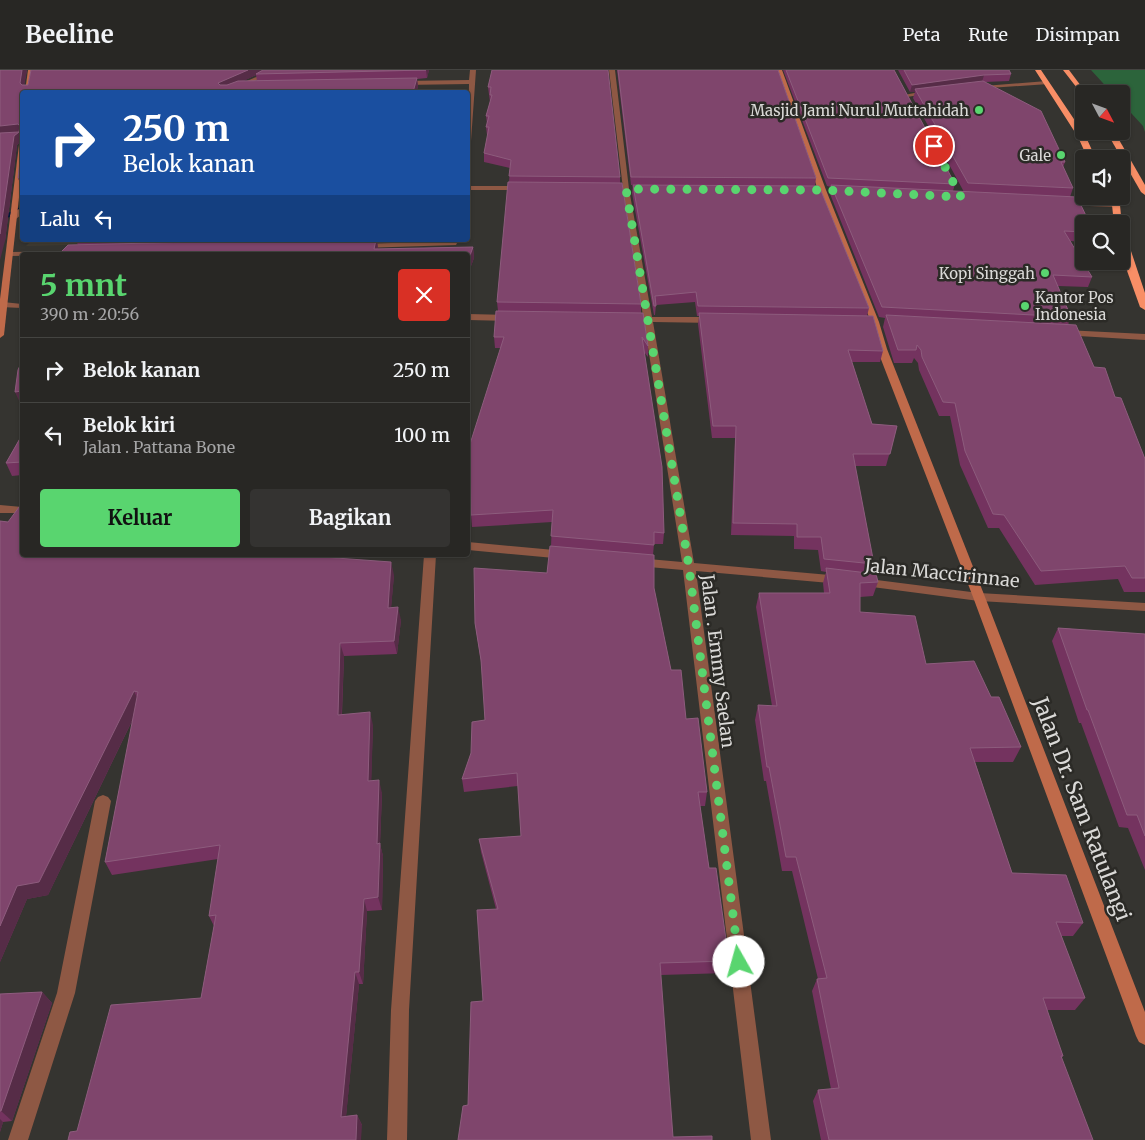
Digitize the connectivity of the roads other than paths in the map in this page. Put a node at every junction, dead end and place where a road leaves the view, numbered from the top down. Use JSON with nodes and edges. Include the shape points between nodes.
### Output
{"nodes":[{"id":1,"x":31,"y":70,"type":"edge"},
{"id":2,"x":278,"y":70,"type":"edge"},
{"id":3,"x":473,"y":70,"type":"edge"},
{"id":4,"x":612,"y":70,"type":"edge"},
{"id":5,"x":779,"y":70,"type":"edge"},
{"id":6,"x":1038,"y":70,"type":"edge"},
{"id":7,"x":1066,"y":70,"type":"edge"},
{"id":8,"x":472,"y":82,"type":"junction"},
{"id":9,"x":1047,"y":83,"type":"junction"},
{"id":10,"x":394,"y":84,"type":"edge"},
{"id":11,"x":1077,"y":85,"type":"edge"},
{"id":12,"x":239,"y":86,"type":"junction"},
{"id":13,"x":259,"y":86,"type":"edge"},
{"id":14,"x":902,"y":87,"type":"edge"},
{"id":15,"x":963,"y":88,"type":"edge"},
{"id":16,"x":28,"y":90,"type":"edge"},
{"id":17,"x":230,"y":90,"type":"edge"},
{"id":18,"x":935,"y":92,"type":"edge"},
{"id":19,"x":907,"y":95,"type":"junction"},
{"id":20,"x":912,"y":104,"type":"edge"},
{"id":21,"x":470,"y":112,"type":"edge"},
{"id":22,"x":1115,"y":140,"type":"edge"},
{"id":23,"x":1088,"y":150,"type":"edge"},
{"id":24,"x":20,"y":160,"type":"edge"},
{"id":25,"x":470,"y":188,"type":"edge"},
{"id":26,"x":537,"y":188,"type":"edge"},
{"id":27,"x":812,"y":190,"type":"edge"},
{"id":28,"x":822,"y":190,"type":"junction"},
{"id":29,"x":832,"y":191,"type":"edge"},
{"id":30,"x":1145,"y":192,"type":"edge"},
{"id":31,"x":1058,"y":202,"type":"edge"},
{"id":32,"x":1116,"y":206,"type":"joint"},
{"id":33,"x":20,"y":212,"type":"edge"},
{"id":34,"x":1118,"y":215,"type":"edge"},
{"id":35,"x":13,"y":216,"type":"junction"},
{"id":36,"x":454,"y":244,"type":"edge"},
{"id":37,"x":355,"y":246,"type":"edge"},
{"id":38,"x":10,"y":254,"type":"junction"},
{"id":39,"x":20,"y":254,"type":"edge"},
{"id":40,"x":1130,"y":265,"type":"edge"},
{"id":41,"x":3,"y":305,"type":"junction"},
{"id":42,"x":20,"y":306,"type":"edge"},
{"id":43,"x":1145,"y":307,"type":"edge"},
{"id":44,"x":470,"y":317,"type":"edge"},
{"id":45,"x":517,"y":318,"type":"edge"},
{"id":46,"x":627,"y":319,"type":"edge"},
{"id":47,"x":647,"y":319,"type":"junction"},
{"id":48,"x":726,"y":320,"type":"edge"},
{"id":49,"x":1058,"y":332,"type":"edge"},
{"id":50,"x":0,"y":334,"type":"edge"},
{"id":51,"x":1145,"y":337,"type":"edge"},
{"id":52,"x":0,"y":509,"type":"edge"},
{"id":53,"x":20,"y":510,"type":"edge"},
{"id":54,"x":470,"y":546,"type":"edge"},
{"id":55,"x":573,"y":556,"type":"edge"},
{"id":56,"x":430,"y":557,"type":"edge"},
{"id":57,"x":622,"y":560,"type":"edge"},
{"id":58,"x":689,"y":567,"type":"junction"},
{"id":59,"x":979,"y":597,"type":"junction"},
{"id":60,"x":1145,"y":607,"type":"edge"},
{"id":61,"x":103,"y":801,"type":"dead end"},
{"id":62,"x":1145,"y":1036,"type":"edge"},
{"id":63,"x":18,"y":1140,"type":"edge"},
{"id":64,"x":397,"y":1140,"type":"edge"},
{"id":65,"x":761,"y":1140,"type":"edge"}],
"edges":[{"from":1,"to":16,"type":"main road"},
{"from":2,"to":12,"type":"street"},
{"from":3,"to":8,"type":"street"},
{"from":4,"to":47,"type":"street","name":"Jalan . Emmy Saelan","via":[[626,189]]},
{"from":5,"to":28,"type":"main road","name":"Jalan Dr. Sam Ratulangi"},
{"from":6,"to":9,"type":"highway"},
{"from":7,"to":11,"type":"highway"},
{"from":8,"to":10,"type":"street"},
{"from":8,"to":21,"type":"street"},
{"from":9,"to":15,"type":"street"},
{"from":9,"to":23,"type":"highway"},
{"from":12,"to":13,"type":"street"},
{"from":12,"to":17,"type":"street"},
{"from":14,"to":19,"type":"street"},
{"from":18,"to":19,"type":"street"},
{"from":19,"to":20,"type":"street"},
{"from":22,"to":30,"type":"highway"},
{"from":24,"to":35,"type":"main road"},
{"from":25,"to":26,"type":"street"},
{"from":27,"to":28,"type":"street"},
{"from":28,"to":29,"type":"street"},
{"from":28,"to":59,"type":"main road","name":"Jalan Dr. Sam Ratulangi"},
{"from":31,"to":32,"type":"street"},
{"from":32,"to":34,"type":"highway"},
{"from":33,"to":35,"type":"street"},
{"from":35,"to":38,"type":"main road"},
{"from":36,"to":37,"type":"street"},
{"from":38,"to":39,"type":"street"},
{"from":38,"to":41,"type":"main road"},
{"from":40,"to":43,"type":"highway"},
{"from":41,"to":42,"type":"street"},
{"from":41,"to":50,"type":"main road"},
{"from":44,"to":45,"type":"street"},
{"from":46,"to":47,"type":"street"},
{"from":47,"to":48,"type":"street"},
{"from":47,"to":58,"type":"street","name":"Jalan . Emmy Saelan"},
{"from":49,"to":51,"type":"street"},
{"from":52,"to":53,"type":"street"},
{"from":54,"to":55,"type":"street"},
{"from":56,"to":64,"type":"street","via":[[400,1010]]},
{"from":57,"to":58,"type":"street","name":"Jalan Maccirinnae"},
{"from":58,"to":59,"type":"street","name":"Jalan Maccirinnae","via":[[832,578]]},
{"from":58,"to":65,"type":"street","name":"Jalan . Emmy Saelan"},
{"from":59,"to":60,"type":"street","name":"Jalan Maccirinnae"},
{"from":59,"to":62,"type":"main road","name":"Jalan Dr. Sam Ratulangi"},
{"from":61,"to":63,"type":"street","via":[[66,993]]}]}
